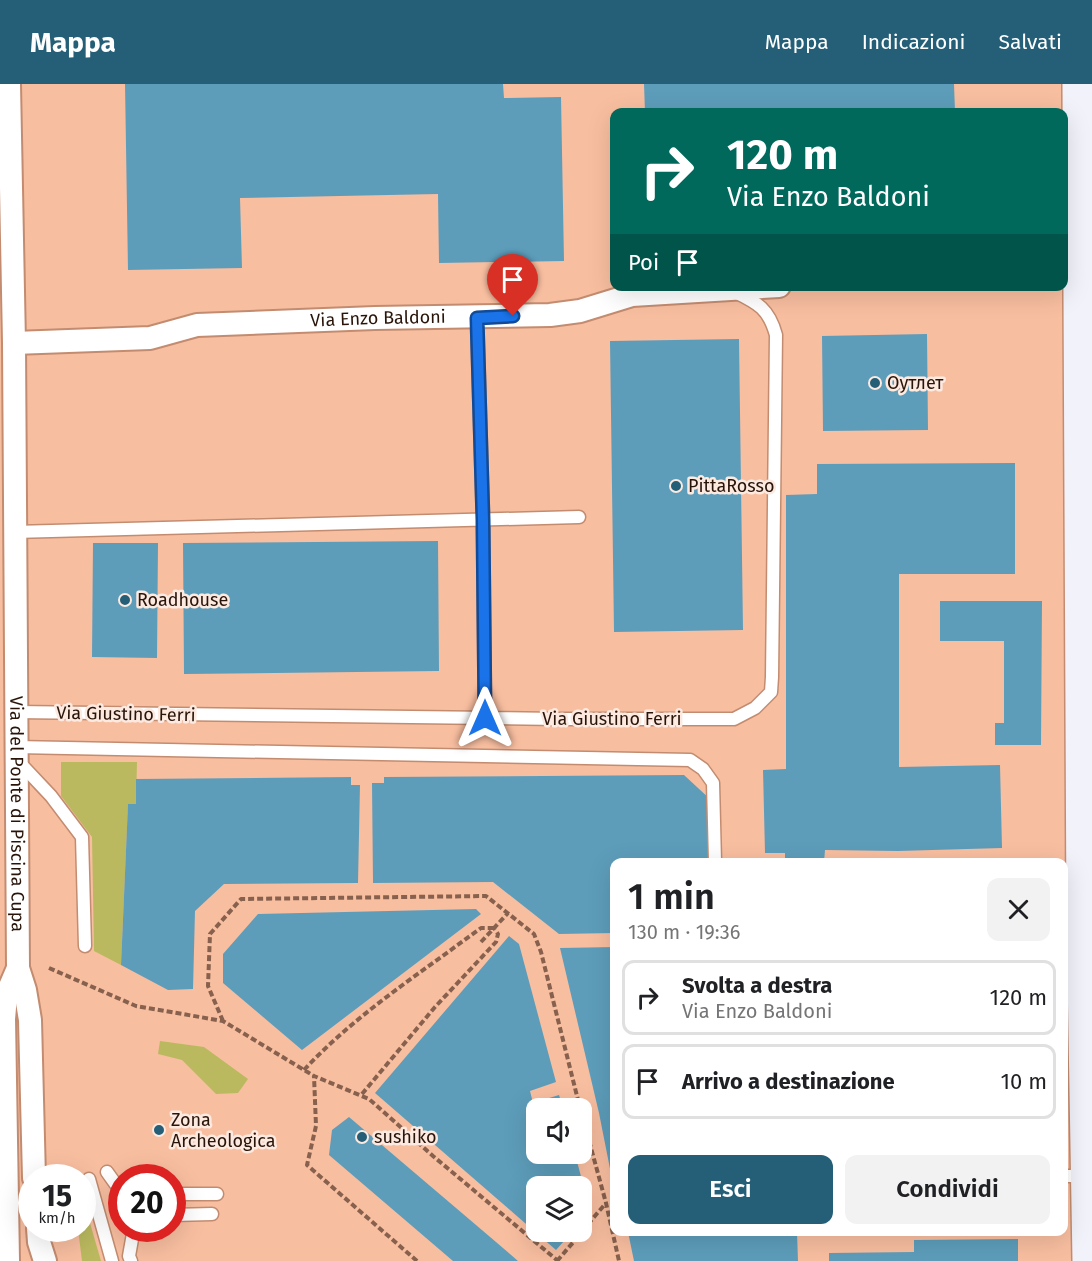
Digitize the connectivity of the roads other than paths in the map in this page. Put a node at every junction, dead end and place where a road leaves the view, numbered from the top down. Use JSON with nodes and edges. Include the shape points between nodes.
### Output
{"nodes":[{"id":1,"x":9,"y":84,"type":"edge"},
{"id":2,"x":1079,"y":84,"type":"edge"},
{"id":3,"x":1071,"y":275,"type":"edge"},
{"id":4,"x":687,"y":291,"type":"edge"},
{"id":5,"x":735,"y":291,"type":"edge"},
{"id":6,"x":477,"y":318,"type":"junction"},
{"id":7,"x":14,"y":343,"type":"junction"},
{"id":8,"x":579,"y":517,"type":"dead end"},
{"id":9,"x":483,"y":520,"type":"junction"},
{"id":10,"x":14,"y":532,"type":"junction"},
{"id":11,"x":16,"y":712,"type":"junction"},
{"id":12,"x":485,"y":718,"type":"junction"},
{"id":13,"x":16,"y":753,"type":"junction"},
{"id":14,"x":715,"y":858,"type":"edge"},
{"id":15,"x":85,"y":946,"type":"dead end"},
{"id":16,"x":18,"y":968,"type":"junction"},
{"id":17,"x":34,"y":1164,"type":"edge"},
{"id":18,"x":106,"y":1172,"type":"dead end"},
{"id":19,"x":108,"y":1175,"type":"edge"},
{"id":20,"x":1075,"y":1176,"type":"edge"},
{"id":21,"x":186,"y":1194,"type":"edge"},
{"id":22,"x":217,"y":1194,"type":"dead end"},
{"id":23,"x":96,"y":1204,"type":"edge"},
{"id":24,"x":212,"y":1214,"type":"dead end"},
{"id":25,"x":186,"y":1215,"type":"edge"},
{"id":26,"x":39,"y":1242,"type":"edge"},
{"id":27,"x":132,"y":1242,"type":"edge"},
{"id":28,"x":8,"y":1261,"type":"edge"},
{"id":29,"x":45,"y":1261,"type":"edge"},
{"id":30,"x":112,"y":1261,"type":"edge"},
{"id":31,"x":131,"y":1261,"type":"edge"},
{"id":32,"x":1089,"y":1261,"type":"edge"}],
"edges":[{"from":1,"to":7,"type":"street","name":"Via del Ponte di Piscina Cupa"},
{"from":2,"to":3,"type":"street"},
{"from":3,"to":20,"type":"street","via":[[1083,907]]},
{"from":4,"to":6,"type":"street","name":"Via Enzo Baldoni","via":[[632,295],[580,311],[550,315]]},
{"from":5,"to":12,"type":"lane","name":"Via Giustino Ferri","via":[[760,304],[773,321],[776,334],[771,692],[755,708],[734,719]]},
{"from":6,"to":7,"type":"street","name":"Via Enzo Baldoni","via":[[198,325],[150,338]]},
{"from":6,"to":9,"type":"lane"},
{"from":7,"to":10,"type":"street","name":"Via del Ponte di Piscina Cupa"},
{"from":8,"to":9,"type":"lane"},
{"from":9,"to":10,"type":"lane"},
{"from":9,"to":12,"type":"lane"},
{"from":10,"to":11,"type":"street","name":"Via del Ponte di Piscina Cupa"},
{"from":11,"to":12,"type":"lane","name":"Via Giustino Ferri"},
{"from":11,"to":13,"type":"street","name":"Via del Ponte di Piscina Cupa"},
{"from":13,"to":14,"type":"lane","via":[[690,760],[704,769],[712,783]]},
{"from":13,"to":15,"type":"lane","via":[[82,837]]},
{"from":13,"to":16,"type":"street","name":"Via del Ponte di Piscina Cupa"},
{"from":16,"to":17,"type":"street","name":"Via del Ponte di Piscina Cupa","via":[[30,1020]]},
{"from":16,"to":28,"type":"street","name":"Via del Ponte di Piscina Cupa","via":[[6,996],[4,1019]]},
{"from":18,"to":19,"type":"lane"},
{"from":20,"to":32,"type":"street"},
{"from":21,"to":22,"type":"lane"},
{"from":23,"to":30,"type":"lane"},
{"from":24,"to":25,"type":"lane"},
{"from":26,"to":29,"type":"street"},
{"from":27,"to":31,"type":"lane"}]}
